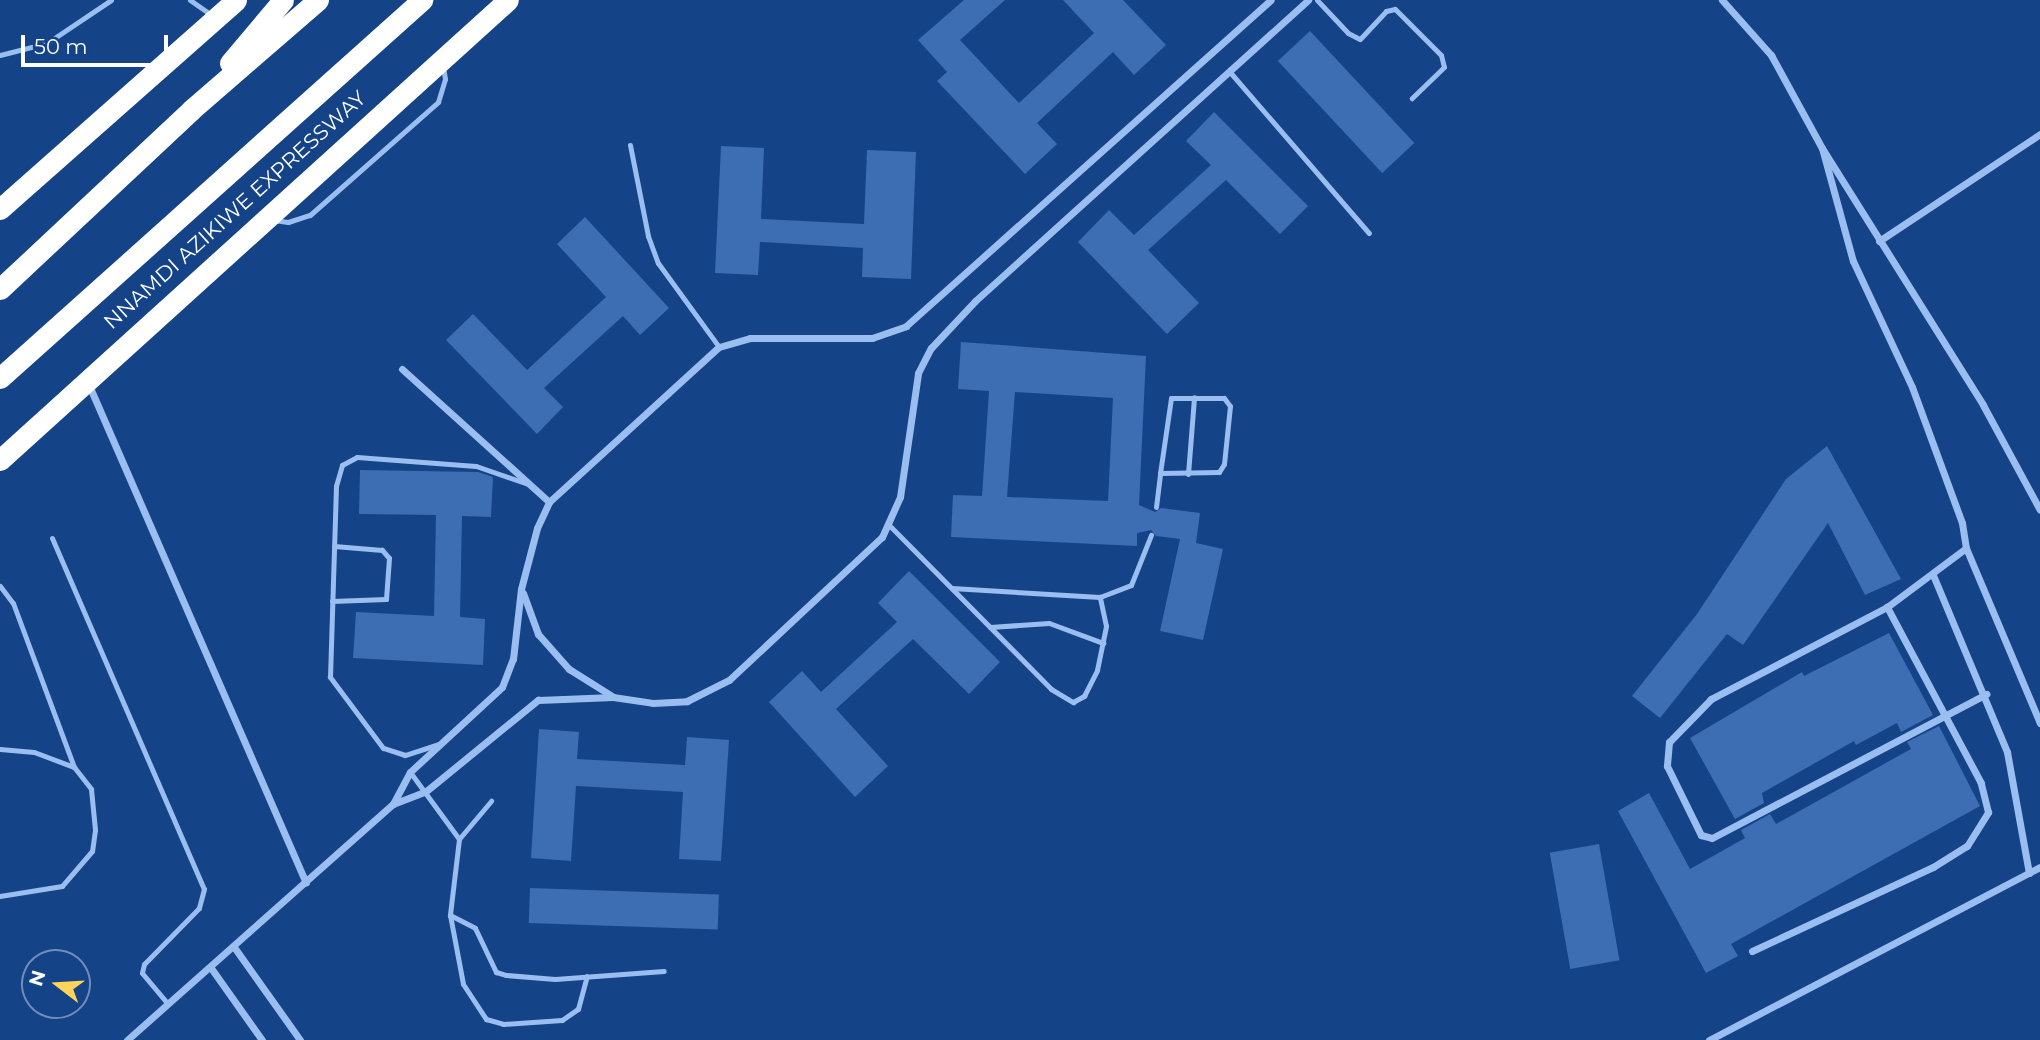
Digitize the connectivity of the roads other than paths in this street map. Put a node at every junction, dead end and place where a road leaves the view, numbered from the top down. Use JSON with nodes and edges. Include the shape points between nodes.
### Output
{"nodes":[{"id":1,"x":111,"y":0,"type":"edge"},
{"id":2,"x":190,"y":0,"type":"edge"},
{"id":3,"x":236,"y":0,"type":"edge"},
{"id":4,"x":283,"y":0,"type":"edge"},
{"id":5,"x":318,"y":0,"type":"edge"},
{"id":6,"x":422,"y":0,"type":"edge"},
{"id":7,"x":508,"y":0,"type":"edge"},
{"id":8,"x":1270,"y":0,"type":"edge"},
{"id":9,"x":1308,"y":0,"type":"edge"},
{"id":10,"x":1317,"y":0,"type":"edge"},
{"id":11,"x":1722,"y":0,"type":"edge"},
{"id":12,"x":216,"y":18,"type":"junction"},
{"id":13,"x":0,"y":55,"type":"edge"},
{"id":14,"x":441,"y":57,"type":"junction"},
{"id":15,"x":1229,"y":71,"type":"junction"},
{"id":16,"x":1412,"y":99,"type":"dead end"},
{"id":17,"x":191,"y":110,"type":"junction"},
{"id":18,"x":2040,"y":134,"type":"edge"},
{"id":19,"x":630,"y":145,"type":"dead end"},
{"id":20,"x":1822,"y":148,"type":"junction"},
{"id":21,"x":0,"y":209,"type":"edge"},
{"id":22,"x":262,"y":219,"type":"junction"},
{"id":23,"x":1369,"y":233,"type":"dead end"},
{"id":24,"x":1879,"y":241,"type":"junction"},
{"id":25,"x":0,"y":289,"type":"edge"},
{"id":26,"x":719,"y":346,"type":"junction"},
{"id":27,"x":402,"y":369,"type":"dead end"},
{"id":28,"x":0,"y":378,"type":"edge"},
{"id":29,"x":86,"y":379,"type":"junction"},
{"id":30,"x":1195,"y":397,"type":"junction"},
{"id":31,"x":0,"y":460,"type":"edge"},
{"id":32,"x":1160,"y":473,"type":"junction"},
{"id":33,"x":1188,"y":474,"type":"junction"},
{"id":34,"x":531,"y":486,"type":"junction"},
{"id":35,"x":549,"y":502,"type":"junction"},
{"id":36,"x":1156,"y":508,"type":"dead end"},
{"id":37,"x":2040,"y":510,"type":"edge"},
{"id":38,"x":888,"y":524,"type":"junction"},
{"id":39,"x":1150,"y":535,"type":"dead end"},
{"id":40,"x":52,"y":538,"type":"dead end"},
{"id":41,"x":334,"y":546,"type":"junction"},
{"id":42,"x":1966,"y":548,"type":"junction"},
{"id":43,"x":1933,"y":575,"type":"junction"},
{"id":44,"x":0,"y":586,"type":"edge"},
{"id":45,"x":952,"y":588,"type":"junction"},
{"id":46,"x":522,"y":589,"type":"junction"},
{"id":47,"x":1100,"y":597,"type":"junction"},
{"id":48,"x":332,"y":601,"type":"junction"},
{"id":49,"x":1887,"y":607,"type":"junction"},
{"id":50,"x":990,"y":627,"type":"junction"},
{"id":51,"x":1102,"y":643,"type":"junction"},
{"id":52,"x":1986,"y":694,"type":"junction"},
{"id":53,"x":613,"y":697,"type":"junction"},
{"id":54,"x":1945,"y":716,"type":"junction"},
{"id":55,"x":2040,"y":723,"type":"edge"},
{"id":56,"x":442,"y":743,"type":"junction"},
{"id":57,"x":0,"y":749,"type":"edge"},
{"id":58,"x":74,"y":767,"type":"junction"},
{"id":59,"x":410,"y":772,"type":"junction"},
{"id":60,"x":425,"y":792,"type":"junction"},
{"id":61,"x":491,"y":801,"type":"dead end"},
{"id":62,"x":393,"y":804,"type":"junction"},
{"id":63,"x":458,"y":839,"type":"junction"},
{"id":64,"x":2040,"y":867,"type":"edge"},
{"id":65,"x":2028,"y":873,"type":"junction"},
{"id":66,"x":306,"y":883,"type":"junction"},
{"id":67,"x":0,"y":896,"type":"edge"},
{"id":68,"x":450,"y":915,"type":"junction"},
{"id":69,"x":234,"y":947,"type":"junction"},
{"id":70,"x":1752,"y":951,"type":"dead end"},
{"id":71,"x":211,"y":968,"type":"junction"},
{"id":72,"x":664,"y":971,"type":"dead end"},
{"id":73,"x":587,"y":976,"type":"junction"},
{"id":74,"x":168,"y":1004,"type":"junction"},
{"id":75,"x":127,"y":1040,"type":"edge"},
{"id":76,"x":262,"y":1040,"type":"edge"},
{"id":77,"x":300,"y":1040,"type":"edge"},
{"id":78,"x":1709,"y":1040,"type":"edge"}],
"edges":[{"from":1,"to":13,"type":"lane","via":[[47,43]]},
{"from":2,"to":12,"type":"lane"},
{"from":3,"to":12,"type":"highway"},
{"from":4,"to":17,"type":"highway"},
{"from":5,"to":17,"type":"highway"},
{"from":6,"to":28,"type":"highway","name":"NNAMDI AZIKIWE EXPRESSWAY"},
{"from":7,"to":14,"type":"highway","name":"NNAMDI AZIKIWE EXPRESSWAY"},
{"from":8,"to":26,"type":"street","via":[[906,326],[872,338],[750,338]]},
{"from":9,"to":15,"type":"street"},
{"from":10,"to":16,"type":"lane","via":[[1348,33],[1360,39],[1386,11],[1395,9],[1441,55],[1444,67]]},
{"from":11,"to":20,"type":"street","via":[[1771,55]]},
{"from":12,"to":21,"type":"highway"},
{"from":14,"to":22,"type":"highway","name":"NNAMDI AZIKIWE EXPRESSWAY"},
{"from":14,"to":22,"type":"lane","via":[[445,79],[438,102],[310,215],[288,222]]},
{"from":15,"to":23,"type":"lane"},
{"from":15,"to":38,"type":"street","via":[[975,301],[931,348],[918,373],[900,497]]},
{"from":17,"to":25,"type":"highway"},
{"from":18,"to":24,"type":"street"},
{"from":19,"to":26,"type":"lane","via":[[658,263]]},
{"from":20,"to":24,"type":"street"},
{"from":20,"to":42,"type":"street","via":[[1853,261],[1924,417],[1962,523]]},
{"from":22,"to":29,"type":"highway","name":"NNAMDI AZIKIWE EXPRESSWAY"},
{"from":24,"to":37,"type":"street","via":[[1983,405]]},
{"from":26,"to":35,"type":"street"},
{"from":27,"to":34,"type":"street"},
{"from":29,"to":31,"type":"highway","name":"NNAMDI AZIKIWE EXPRESSWAY"},
{"from":29,"to":66,"type":"street"},
{"from":30,"to":32,"type":"lane","via":[[1171,398],[1168,403]]},
{"from":30,"to":33,"type":"lane"},
{"from":30,"to":33,"type":"lane","via":[[1217,396],[1230,406],[1224,464],[1219,472]]},
{"from":32,"to":33,"type":"lane"},
{"from":32,"to":36,"type":"lane"},
{"from":34,"to":35,"type":"street"},
{"from":34,"to":41,"type":"lane","via":[[477,466],[348,458],[336,486]]},
{"from":35,"to":46,"type":"street","via":[[537,528]]},
{"from":38,"to":45,"type":"lane"},
{"from":38,"to":53,"type":"street","via":[[882,537],[729,680],[687,701],[653,703]]},
{"from":39,"to":47,"type":"lane","via":[[1131,585]]},
{"from":40,"to":74,"type":"lane","via":[[204,889],[199,908],[144,964],[142,973]]},
{"from":41,"to":48,"type":"lane"},
{"from":41,"to":48,"type":"lane","via":[[382,550],[388,558],[386,599]]},
{"from":42,"to":43,"type":"street"},
{"from":42,"to":55,"type":"street"},
{"from":43,"to":49,"type":"street"},
{"from":43,"to":52,"type":"street"},
{"from":44,"to":58,"type":"lane","via":[[13,603]]},
{"from":45,"to":47,"type":"lane"},
{"from":45,"to":50,"type":"lane"},
{"from":46,"to":53,"type":"street","via":[[538,634],[569,669]]},
{"from":46,"to":56,"type":"street","via":[[509,676]]},
{"from":47,"to":51,"type":"lane","via":[[1106,610]]},
{"from":48,"to":56,"type":"lane","via":[[330,677],[375,740],[405,755]]},
{"from":49,"to":54,"type":"street"},
{"from":49,"to":54,"type":"street","via":[[1711,699],[1670,742],[1667,766],[1701,835],[1716,837]]},
{"from":50,"to":51,"type":"lane","via":[[1049,622]]},
{"from":50,"to":51,"type":"lane","via":[[1051,689],[1073,702],[1084,696],[1097,670]]},
{"from":52,"to":54,"type":"street"},
{"from":52,"to":65,"type":"street","via":[[2007,752]]},
{"from":53,"to":60,"type":"street","via":[[538,700]]},
{"from":54,"to":70,"type":"street","via":[[1988,798],[1982,828],[1968,846],[1933,867]]},
{"from":56,"to":59,"type":"street"},
{"from":57,"to":58,"type":"lane","via":[[34,752]]},
{"from":58,"to":67,"type":"lane","via":[[91,789],[92,851],[62,886]]},
{"from":59,"to":60,"type":"lane"},
{"from":59,"to":62,"type":"street"},
{"from":60,"to":62,"type":"street"},
{"from":60,"to":63,"type":"lane"},
{"from":61,"to":63,"type":"lane"},
{"from":62,"to":66,"type":"street"},
{"from":63,"to":68,"type":"lane"},
{"from":64,"to":65,"type":"street"},
{"from":65,"to":78,"type":"street"},
{"from":66,"to":69,"type":"street"},
{"from":68,"to":73,"type":"lane","via":[[475,928],[496,972],[555,979]]},
{"from":68,"to":73,"type":"lane","via":[[463,984],[486,1019],[503,1024],[562,1020],[578,1009]]},
{"from":69,"to":71,"type":"street"},
{"from":69,"to":77,"type":"street"},
{"from":71,"to":74,"type":"street"},
{"from":71,"to":76,"type":"street"},
{"from":72,"to":73,"type":"lane"},
{"from":74,"to":75,"type":"street"}]}
